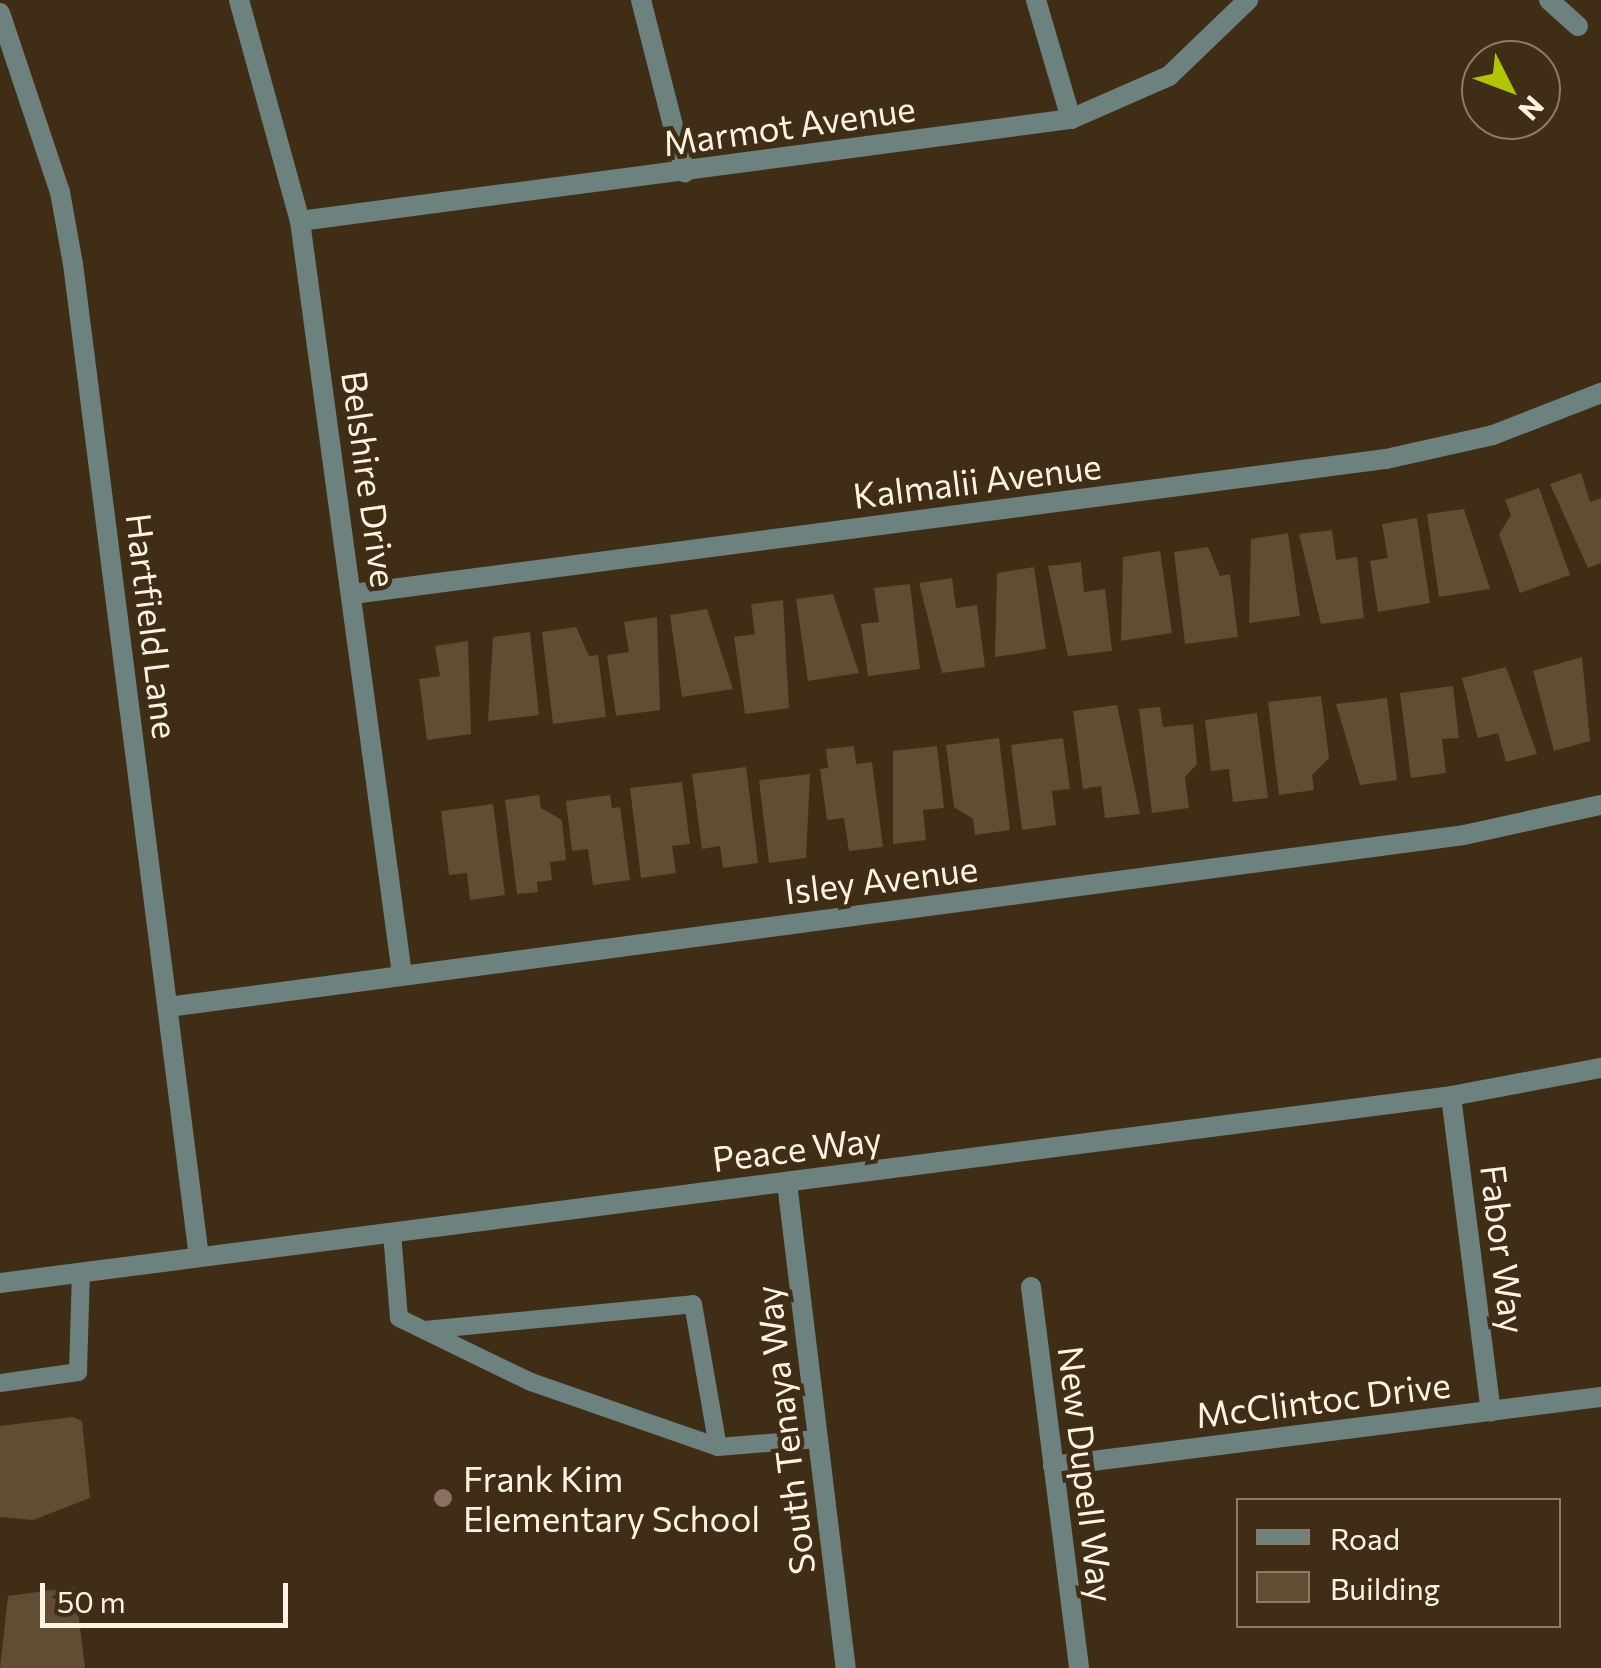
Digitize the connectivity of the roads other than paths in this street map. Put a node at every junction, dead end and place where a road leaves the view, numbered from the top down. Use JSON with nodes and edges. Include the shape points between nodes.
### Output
{"nodes":[{"id":1,"x":238,"y":0,"type":"edge"},
{"id":2,"x":641,"y":0,"type":"edge"},
{"id":3,"x":1036,"y":0,"type":"edge"},
{"id":4,"x":1248,"y":0,"type":"edge"},
{"id":5,"x":1550,"y":0,"type":"edge"},
{"id":6,"x":0,"y":13,"type":"edge"},
{"id":7,"x":1578,"y":26,"type":"dead end"},
{"id":8,"x":1071,"y":119,"type":"junction"},
{"id":9,"x":685,"y":172,"type":"junction"},
{"id":10,"x":300,"y":221,"type":"junction"},
{"id":11,"x":1601,"y":394,"type":"edge"},
{"id":12,"x":353,"y":594,"type":"junction"},
{"id":13,"x":1601,"y":805,"type":"edge"},
{"id":14,"x":402,"y":974,"type":"junction"},
{"id":15,"x":168,"y":1007,"type":"junction"},
{"id":16,"x":1601,"y":1068,"type":"edge"},
{"id":17,"x":1452,"y":1096,"type":"junction"},
{"id":18,"x":787,"y":1183,"type":"junction"},
{"id":19,"x":392,"y":1233,"type":"junction"},
{"id":20,"x":199,"y":1256,"type":"junction"},
{"id":21,"x":81,"y":1273,"type":"junction"},
{"id":22,"x":0,"y":1283,"type":"edge"},
{"id":23,"x":1031,"y":1288,"type":"dead end"},
{"id":24,"x":424,"y":1330,"type":"junction"},
{"id":25,"x":0,"y":1383,"type":"edge"},
{"id":26,"x":1601,"y":1397,"type":"edge"},
{"id":27,"x":1491,"y":1411,"type":"junction"},
{"id":28,"x":818,"y":1438,"type":"junction"},
{"id":29,"x":718,"y":1446,"type":"junction"},
{"id":30,"x":1054,"y":1466,"type":"junction"},
{"id":31,"x":846,"y":1668,"type":"edge"},
{"id":32,"x":1079,"y":1668,"type":"edge"}],
"edges":[{"from":1,"to":10,"type":"street","name":"Belshire Drive"},
{"from":2,"to":9,"type":"street"},
{"from":3,"to":8,"type":"street"},
{"from":4,"to":8,"type":"street","name":"Marmot Avenue","via":[[1169,76]]},
{"from":5,"to":7,"type":"street"},
{"from":6,"to":15,"type":"street","name":"Hartfield Lane","via":[[60,192],[73,264]]},
{"from":8,"to":9,"type":"street","name":"Marmot Avenue"},
{"from":9,"to":10,"type":"street","name":"Marmot Avenue"},
{"from":10,"to":12,"type":"street","name":"Belshire Drive"},
{"from":11,"to":12,"type":"street","name":"Kalmalii Avenue","via":[[1493,435],[1386,459]]},
{"from":12,"to":14,"type":"street","name":"Belshire Drive"},
{"from":13,"to":14,"type":"street","name":"Isley Avenue","via":[[1464,835]]},
{"from":14,"to":15,"type":"street","name":"Isley Avenue"},
{"from":15,"to":20,"type":"street","name":"Hartfield Lane"},
{"from":16,"to":17,"type":"street","name":"Peace Way"},
{"from":17,"to":18,"type":"street","name":"Peace Way"},
{"from":17,"to":27,"type":"street","name":"Fabor Way"},
{"from":18,"to":19,"type":"street","name":"Peace Way"},
{"from":18,"to":28,"type":"street","name":"South Tenaya Way"},
{"from":19,"to":20,"type":"street","name":"Peace Way"},
{"from":19,"to":24,"type":"lane","via":[[399,1318]]},
{"from":20,"to":21,"type":"street","name":"Peace Way"},
{"from":21,"to":22,"type":"street","name":"Peace Way"},
{"from":21,"to":25,"type":"lane","via":[[78,1372]]},
{"from":23,"to":30,"type":"street","name":"New Dupell Way"},
{"from":24,"to":29,"type":"lane","via":[[531,1382]]},
{"from":24,"to":29,"type":"lane","via":[[693,1304]]},
{"from":26,"to":27,"type":"street","name":"McClintoc Drive"},
{"from":27,"to":30,"type":"street","name":"McClintoc Drive"},
{"from":28,"to":29,"type":"lane"},
{"from":28,"to":31,"type":"street","name":"South Tenaya Way"},
{"from":30,"to":32,"type":"street","name":"New Dupell Way"}]}
